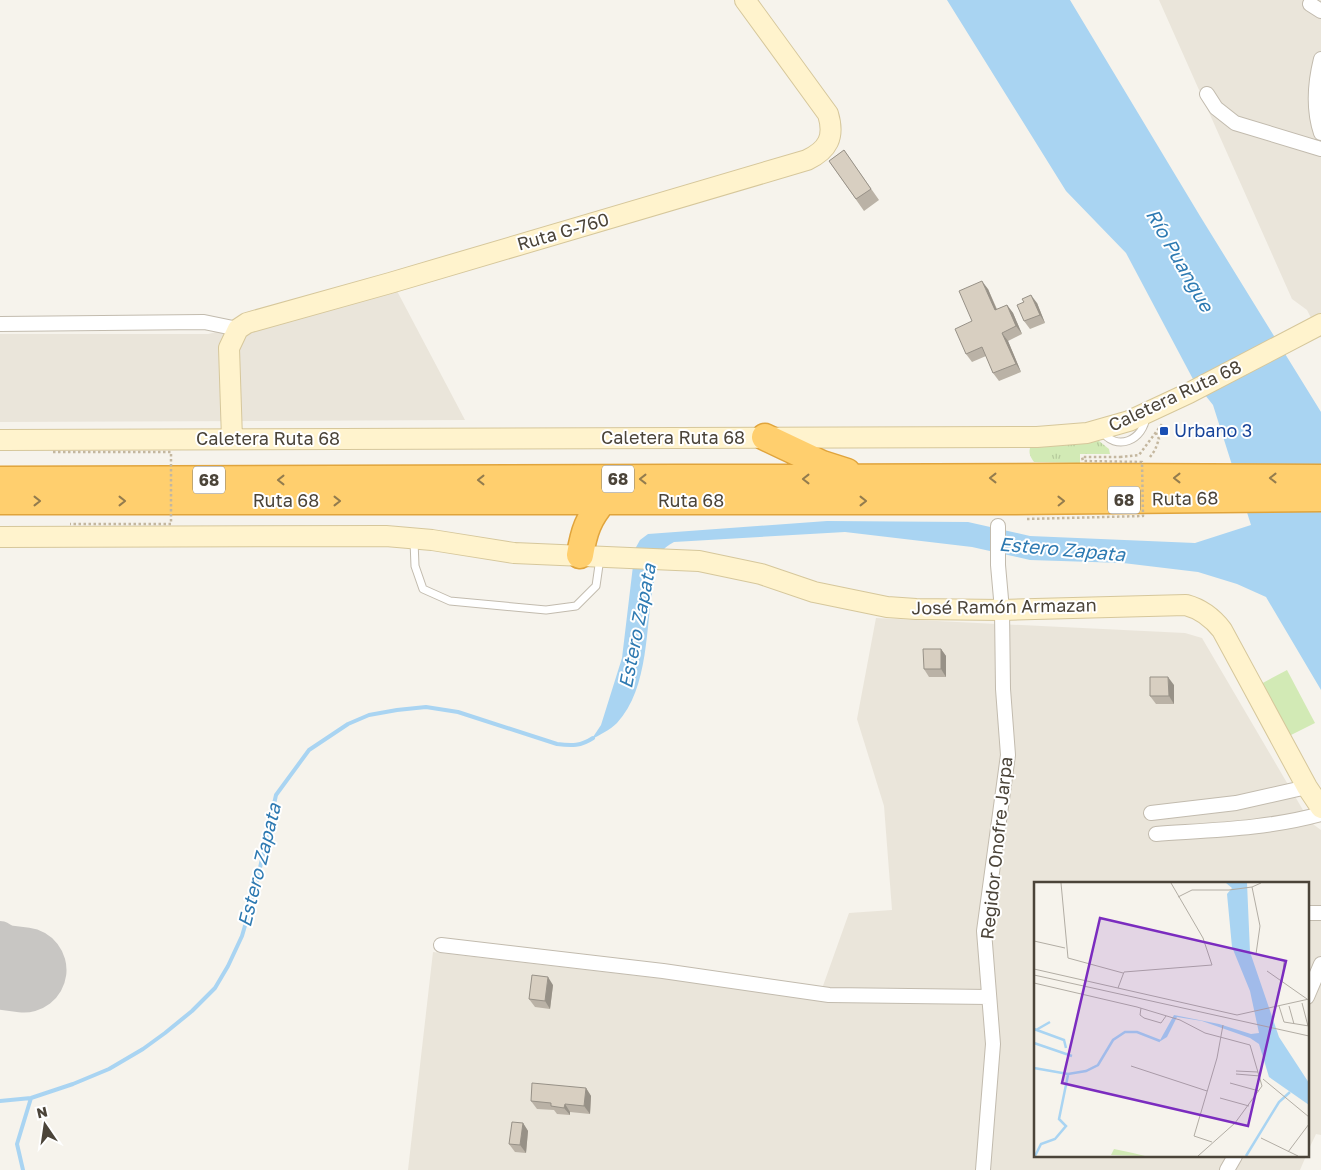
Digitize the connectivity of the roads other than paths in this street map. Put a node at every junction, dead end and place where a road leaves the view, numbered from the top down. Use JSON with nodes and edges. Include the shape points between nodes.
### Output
{"nodes":[{"id":1,"x":745,"y":0,"type":"edge"},
{"id":2,"x":1321,"y":59,"type":"edge"},
{"id":3,"x":1207,"y":94,"type":"dead end"},
{"id":4,"x":1321,"y":133,"type":"edge"},
{"id":5,"x":1321,"y":149,"type":"edge"},
{"id":6,"x":0,"y":324,"type":"edge"},
{"id":7,"x":1321,"y":324,"type":"edge"},
{"id":8,"x":238,"y":329,"type":"junction"},
{"id":9,"x":765,"y":437,"type":"junction"},
{"id":10,"x":232,"y":439,"type":"junction"},
{"id":11,"x":0,"y":440,"type":"edge"},
{"id":12,"x":1321,"y":478,"type":"edge"},
{"id":13,"x":872,"y":479,"type":"junction"},
{"id":14,"x":0,"y":480,"type":"edge"},
{"id":15,"x":1231,"y":488,"type":"junction"},
{"id":16,"x":1321,"y":498,"type":"edge"},
{"id":17,"x":604,"y":500,"type":"junction"},
{"id":18,"x":0,"y":501,"type":"edge"},
{"id":19,"x":998,"y":526,"type":"dead end"},
{"id":20,"x":0,"y":537,"type":"edge"},
{"id":21,"x":414,"y":538,"type":"junction"},
{"id":22,"x":590,"y":555,"type":"junction"},
{"id":23,"x":1002,"y":610,"type":"junction"},
{"id":24,"x":1307,"y":786,"type":"junction"},
{"id":25,"x":1321,"y":808,"type":"edge"},
{"id":26,"x":1151,"y":813,"type":"dead end"},
{"id":27,"x":1321,"y":814,"type":"edge"},
{"id":28,"x":1156,"y":834,"type":"dead end"},
{"id":29,"x":1308,"y":912,"type":"edge"},
{"id":30,"x":1321,"y":913,"type":"edge"},
{"id":31,"x":441,"y":945,"type":"dead end"},
{"id":32,"x":1321,"y":964,"type":"edge"},
{"id":33,"x":1308,"y":995,"type":"edge"},
{"id":34,"x":988,"y":997,"type":"junction"},
{"id":35,"x":1234,"y":1158,"type":"edge"},
{"id":36,"x":983,"y":1170,"type":"edge"},
{"id":37,"x":1227,"y":1170,"type":"edge"}],
"edges":[{"from":1,"to":8,"type":"street","name":"Ruta G-760","via":[[828,114],[830,140],[818,154],[797,163],[400,280],[258,319]]},
{"from":2,"to":4,"type":"street","via":[[1316,77],[1316,109]]},
{"from":3,"to":5,"type":"street","via":[[1216,108],[1235,123]]},
{"from":6,"to":8,"type":"street","via":[[204,322]]},
{"from":7,"to":9,"type":"street","name":"Caletera Ruta 68","via":[[1189,393],[1122,424],[1101,430],[1054,437]]},
{"from":8,"to":10,"type":"street","via":[[229,348]]},
{"from":9,"to":10,"type":"street","name":"Caletera Ruta 68"},
{"from":9,"to":13,"type":"highway","via":[[822,464]]},
{"from":10,"to":11,"type":"street","name":"Caletera Ruta 68"},
{"from":12,"to":15,"type":"highway","name":"Ruta 68","number":"68","one_way":true},
{"from":13,"to":14,"type":"highway","name":"Ruta 68","number":"68","one_way":true},
{"from":15,"to":13,"type":"highway","name":"Ruta 68","number":"68","one_way":true},
{"from":15,"to":16,"type":"highway","name":"Ruta 68","number":"68"},
{"from":17,"to":15,"type":"highway","name":"Ruta 68","number":"68","one_way":true,"via":[[1012,501]]},
{"from":18,"to":17,"type":"highway","name":"Ruta 68","number":"68","one_way":true},
{"from":17,"to":22,"type":"highway","via":[[586,525]]},
{"from":19,"to":23,"type":"street","name":"Regidor Onofre Jarpa"},
{"from":20,"to":21,"type":"street","via":[[363,535]]},
{"from":21,"to":22,"type":"street","via":[[514,553]]},
{"from":21,"to":22,"type":"lane","via":[[415,566],[423,589],[450,601],[546,610],[576,606],[596,586]]},
{"from":22,"to":23,"type":"street","name":"José Ramón Armazan","via":[[664,558],[724,565],[814,592],[887,607]]},
{"from":23,"to":24,"type":"street","name":"José Ramón Armazan","via":[[1178,604],[1201,611],[1222,630]]},
{"from":23,"to":34,"type":"street","name":"Regidor Onofre Jarpa","via":[[1008,755],[984,932]]},
{"from":24,"to":25,"type":"street","name":"José Ramón Armazan"},
{"from":24,"to":26,"type":"street","via":[[1236,803]]},
{"from":27,"to":28,"type":"street","via":[[1270,825]]},
{"from":29,"to":30,"type":"street"},
{"from":31,"to":34,"type":"street","via":[[663,971],[829,995]]},
{"from":32,"to":33,"type":"street"},
{"from":34,"to":36,"type":"street","name":"Regidor Onofre Jarpa","via":[[993,1044]]},
{"from":35,"to":37,"type":"street"}]}
